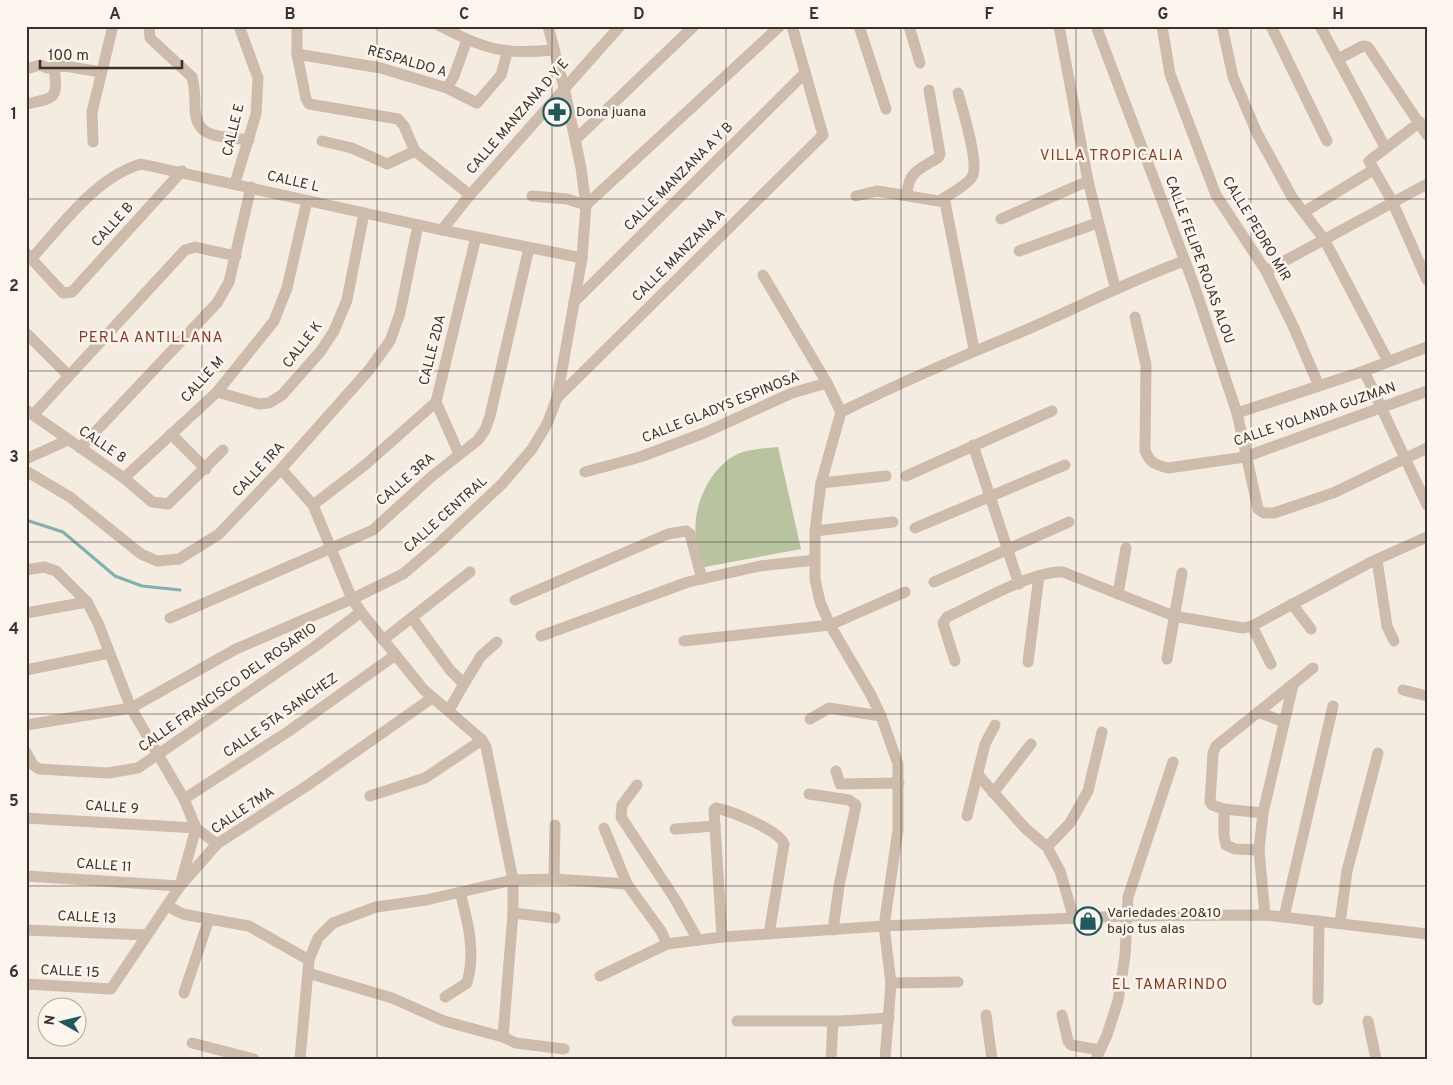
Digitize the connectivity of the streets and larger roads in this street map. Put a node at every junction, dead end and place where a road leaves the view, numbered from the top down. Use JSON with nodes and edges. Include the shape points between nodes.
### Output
{"nodes":[{"id":1,"x":113,"y":26,"type":"edge"},
{"id":2,"x":149,"y":26,"type":"edge"},
{"id":3,"x":239,"y":26,"type":"edge"},
{"id":4,"x":297,"y":26,"type":"edge"},
{"id":5,"x":440,"y":26,"type":"edge"},
{"id":6,"x":548,"y":26,"type":"edge"},
{"id":7,"x":620,"y":26,"type":"edge"},
{"id":8,"x":694,"y":26,"type":"edge"},
{"id":9,"x":780,"y":26,"type":"edge"},
{"id":10,"x":792,"y":26,"type":"edge"},
{"id":11,"x":859,"y":26,"type":"edge"},
{"id":12,"x":909,"y":26,"type":"edge"},
{"id":13,"x":1059,"y":26,"type":"edge"},
{"id":14,"x":1096,"y":26,"type":"edge"},
{"id":15,"x":1162,"y":26,"type":"edge"},
{"id":16,"x":1222,"y":26,"type":"edge"},
{"id":17,"x":1271,"y":26,"type":"edge"},
{"id":18,"x":1320,"y":26,"type":"edge"},
{"id":19,"x":467,"y":40,"type":"junction"},
{"id":20,"x":553,"y":50,"type":"junction"},
{"id":21,"x":507,"y":53,"type":"junction"},
{"id":22,"x":297,"y":54,"type":"junction"},
{"id":23,"x":1338,"y":59,"type":"junction"},
{"id":24,"x":920,"y":63,"type":"dead end"},
{"id":25,"x":26,"y":68,"type":"edge"},
{"id":26,"x":54,"y":68,"type":"junction"},
{"id":27,"x":101,"y":72,"type":"junction"},
{"id":28,"x":805,"y":73,"type":"junction"},
{"id":29,"x":564,"y":87,"type":"junction"},
{"id":30,"x":447,"y":88,"type":"junction"},
{"id":31,"x":929,"y":90,"type":"dead end"},
{"id":32,"x":958,"y":93,"type":"dead end"},
{"id":33,"x":26,"y":104,"type":"edge"},
{"id":34,"x":886,"y":109,"type":"dead end"},
{"id":35,"x":1420,"y":122,"type":"junction"},
{"id":36,"x":1427,"y":135,"type":"edge"},
{"id":37,"x":250,"y":140,"type":"junction"},
{"id":38,"x":575,"y":140,"type":"junction"},
{"id":39,"x":322,"y":141,"type":"dead end"},
{"id":40,"x":1328,"y":141,"type":"dead end"},
{"id":41,"x":93,"y":142,"type":"dead end"},
{"id":42,"x":1385,"y":147,"type":"junction"},
{"id":43,"x":415,"y":150,"type":"junction"},
{"id":44,"x":1373,"y":170,"type":"junction"},
{"id":45,"x":182,"y":171,"type":"junction"},
{"id":46,"x":1088,"y":181,"type":"junction"},
{"id":47,"x":235,"y":183,"type":"junction"},
{"id":48,"x":1427,"y":184,"type":"edge"},
{"id":49,"x":251,"y":187,"type":"junction"},
{"id":50,"x":470,"y":195,"type":"junction"},
{"id":51,"x":907,"y":195,"type":"junction"},
{"id":52,"x":532,"y":196,"type":"dead end"},
{"id":53,"x":856,"y":196,"type":"dead end"},
{"id":54,"x":941,"y":200,"type":"junction"},
{"id":55,"x":307,"y":201,"type":"junction"},
{"id":56,"x":1392,"y":201,"type":"junction"},
{"id":57,"x":586,"y":205,"type":"junction"},
{"id":58,"x":1304,"y":212,"type":"junction"},
{"id":59,"x":364,"y":213,"type":"junction"},
{"id":60,"x":1001,"y":219,"type":"dead end"},
{"id":61,"x":1097,"y":223,"type":"junction"},
{"id":62,"x":418,"y":225,"type":"junction"},
{"id":63,"x":442,"y":230,"type":"junction"},
{"id":64,"x":476,"y":237,"type":"junction"},
{"id":65,"x":1324,"y":239,"type":"junction"},
{"id":66,"x":529,"y":248,"type":"junction"},
{"id":67,"x":1019,"y":251,"type":"dead end"},
{"id":68,"x":29,"y":255,"type":"edge"},
{"id":69,"x":236,"y":256,"type":"junction"},
{"id":70,"x":582,"y":258,"type":"junction"},
{"id":71,"x":1184,"y":261,"type":"junction"},
{"id":72,"x":1266,"y":271,"type":"junction"},
{"id":73,"x":763,"y":275,"type":"dead end"},
{"id":74,"x":1427,"y":280,"type":"edge"},
{"id":75,"x":1115,"y":288,"type":"junction"},
{"id":76,"x":574,"y":302,"type":"junction"},
{"id":77,"x":1135,"y":318,"type":"dead end"},
{"id":78,"x":26,"y":333,"type":"edge"},
{"id":79,"x":1427,"y":347,"type":"edge"},
{"id":80,"x":974,"y":349,"type":"junction"},
{"id":81,"x":1388,"y":360,"type":"junction"},
{"id":82,"x":1364,"y":370,"type":"junction"},
{"id":83,"x":68,"y":375,"type":"junction"},
{"id":84,"x":827,"y":383,"type":"junction"},
{"id":85,"x":1319,"y":386,"type":"junction"},
{"id":86,"x":1427,"y":391,"type":"edge"},
{"id":87,"x":217,"y":392,"type":"junction"},
{"id":88,"x":557,"y":398,"type":"junction"},
{"id":89,"x":436,"y":402,"type":"junction"},
{"id":90,"x":1381,"y":408,"type":"junction"},
{"id":91,"x":1052,"y":411,"type":"dead end"},
{"id":92,"x":841,"y":412,"type":"junction"},
{"id":93,"x":29,"y":413,"type":"edge"},
{"id":94,"x":1237,"y":413,"type":"junction"},
{"id":95,"x":171,"y":434,"type":"junction"},
{"id":96,"x":68,"y":440,"type":"junction"},
{"id":97,"x":973,"y":445,"type":"junction"},
{"id":98,"x":80,"y":448,"type":"junction"},
{"id":99,"x":1427,"y":448,"type":"edge"},
{"id":100,"x":224,"y":450,"type":"dead end"},
{"id":101,"x":459,"y":454,"type":"junction"},
{"id":102,"x":1245,"y":457,"type":"junction"},
{"id":103,"x":1404,"y":458,"type":"junction"},
{"id":104,"x":26,"y":459,"type":"edge"},
{"id":105,"x":1065,"y":465,"type":"dead end"},
{"id":106,"x":206,"y":469,"type":"junction"},
{"id":107,"x":281,"y":469,"type":"junction"},
{"id":108,"x":26,"y":471,"type":"edge"},
{"id":109,"x":585,"y":472,"type":"dead end"},
{"id":110,"x":886,"y":476,"type":"dead end"},
{"id":111,"x":906,"y":476,"type":"dead end"},
{"id":112,"x":124,"y":478,"type":"junction"},
{"id":113,"x":821,"y":484,"type":"junction"},
{"id":114,"x":990,"y":496,"type":"junction"},
{"id":115,"x":313,"y":505,"type":"junction"},
{"id":116,"x":1427,"y":505,"type":"edge"},
{"id":117,"x":893,"y":522,"type":"dead end"},
{"id":118,"x":1070,"y":522,"type":"dead end"},
{"id":119,"x":915,"y":528,"type":"dead end"},
{"id":120,"x":815,"y":531,"type":"junction"},
{"id":121,"x":1427,"y":537,"type":"edge"},
{"id":122,"x":1007,"y":548,"type":"junction"},
{"id":123,"x":1126,"y":548,"type":"dead end"},
{"id":124,"x":330,"y":550,"type":"junction"},
{"id":125,"x":815,"y":560,"type":"junction"},
{"id":126,"x":1377,"y":560,"type":"junction"},
{"id":127,"x":26,"y":570,"type":"edge"},
{"id":128,"x":470,"y":572,"type":"dead end"},
{"id":129,"x":1182,"y":573,"type":"dead end"},
{"id":130,"x":1039,"y":576,"type":"junction"},
{"id":131,"x":702,"y":579,"type":"junction"},
{"id":132,"x":934,"y":582,"type":"dead end"},
{"id":133,"x":1019,"y":584,"type":"junction"},
{"id":134,"x":905,"y":592,"type":"dead end"},
{"id":135,"x":1118,"y":594,"type":"junction"},
{"id":136,"x":352,"y":599,"type":"junction"},
{"id":137,"x":515,"y":600,"type":"dead end"},
{"id":138,"x":87,"y":602,"type":"junction"},
{"id":139,"x":1292,"y":604,"type":"junction"},
{"id":140,"x":361,"y":612,"type":"junction"},
{"id":141,"x":26,"y":613,"type":"edge"},
{"id":142,"x":1174,"y":616,"type":"junction"},
{"id":143,"x":170,"y":618,"type":"dead end"},
{"id":144,"x":412,"y":618,"type":"junction"},
{"id":145,"x":830,"y":625,"type":"junction"},
{"id":146,"x":1252,"y":626,"type":"junction"},
{"id":147,"x":1311,"y":629,"type":"dead end"},
{"id":148,"x":541,"y":636,"type":"dead end"},
{"id":149,"x":383,"y":640,"type":"junction"},
{"id":150,"x":684,"y":641,"type":"dead end"},
{"id":151,"x":1394,"y":641,"type":"dead end"},
{"id":152,"x":497,"y":642,"type":"dead end"},
{"id":153,"x":110,"y":653,"type":"junction"},
{"id":154,"x":394,"y":656,"type":"junction"},
{"id":155,"x":1167,"y":659,"type":"dead end"},
{"id":156,"x":955,"y":661,"type":"dead end"},
{"id":157,"x":1028,"y":662,"type":"dead end"},
{"id":158,"x":1270,"y":664,"type":"dead end"},
{"id":159,"x":1313,"y":668,"type":"dead end"},
{"id":160,"x":26,"y":670,"type":"edge"},
{"id":161,"x":464,"y":684,"type":"junction"},
{"id":162,"x":1293,"y":685,"type":"junction"},
{"id":163,"x":1403,"y":690,"type":"dead end"},
{"id":164,"x":1427,"y":696,"type":"edge"},
{"id":165,"x":432,"y":698,"type":"junction"},
{"id":166,"x":1333,"y":706,"type":"dead end"},
{"id":167,"x":131,"y":708,"type":"junction"},
{"id":168,"x":449,"y":710,"type":"junction"},
{"id":169,"x":1258,"y":712,"type":"junction"},
{"id":170,"x":881,"y":716,"type":"junction"},
{"id":171,"x":810,"y":719,"type":"dead end"},
{"id":172,"x":1284,"y":722,"type":"junction"},
{"id":173,"x":26,"y":725,"type":"edge"},
{"id":174,"x":995,"y":725,"type":"dead end"},
{"id":175,"x":1102,"y":732,"type":"dead end"},
{"id":176,"x":482,"y":740,"type":"junction"},
{"id":177,"x":1031,"y":744,"type":"dead end"},
{"id":178,"x":26,"y":752,"type":"edge"},
{"id":179,"x":1378,"y":752,"type":"dead end"},
{"id":180,"x":158,"y":756,"type":"junction"},
{"id":181,"x":1173,"y":762,"type":"dead end"},
{"id":182,"x":836,"y":771,"type":"dead end"},
{"id":183,"x":979,"y":776,"type":"junction"},
{"id":184,"x":899,"y":783,"type":"junction"},
{"id":185,"x":637,"y":785,"type":"dead end"},
{"id":186,"x":993,"y":793,"type":"junction"},
{"id":187,"x":809,"y":794,"type":"dead end"},
{"id":188,"x":370,"y":796,"type":"dead end"},
{"id":189,"x":184,"y":799,"type":"junction"},
{"id":190,"x":1224,"y":809,"type":"junction"},
{"id":191,"x":1263,"y":813,"type":"junction"},
{"id":192,"x":967,"y":816,"type":"dead end"},
{"id":193,"x":26,"y":818,"type":"edge"},
{"id":194,"x":555,"y":825,"type":"dead end"},
{"id":195,"x":715,"y":826,"type":"junction"},
{"id":196,"x":196,"y":828,"type":"junction"},
{"id":197,"x":604,"y":828,"type":"dead end"},
{"id":198,"x":676,"y":829,"type":"dead end"},
{"id":199,"x":217,"y":844,"type":"junction"},
{"id":200,"x":1047,"y":847,"type":"junction"},
{"id":201,"x":1259,"y":850,"type":"junction"},
{"id":202,"x":26,"y":876,"type":"edge"},
{"id":203,"x":554,"y":879,"type":"junction"},
{"id":204,"x":512,"y":880,"type":"junction"},
{"id":205,"x":627,"y":884,"type":"junction"},
{"id":206,"x":180,"y":886,"type":"junction"},
{"id":207,"x":460,"y":892,"type":"junction"},
{"id":208,"x":167,"y":906,"type":"junction"},
{"id":209,"x":512,"y":913,"type":"junction"},
{"id":210,"x":1265,"y":915,"type":"junction"},
{"id":211,"x":1126,"y":916,"type":"junction"},
{"id":212,"x":1284,"y":917,"type":"junction"},
{"id":213,"x":556,"y":918,"type":"dead end"},
{"id":214,"x":208,"y":919,"type":"junction"},
{"id":215,"x":1074,"y":919,"type":"junction"},
{"id":216,"x":1319,"y":921,"type":"junction"},
{"id":217,"x":1340,"y":924,"type":"junction"},
{"id":218,"x":884,"y":926,"type":"junction"},
{"id":219,"x":26,"y":930,"type":"edge"},
{"id":220,"x":833,"y":930,"type":"junction"},
{"id":221,"x":769,"y":934,"type":"junction"},
{"id":222,"x":1427,"y":934,"type":"edge"},
{"id":223,"x":147,"y":935,"type":"junction"},
{"id":224,"x":722,"y":937,"type":"junction"},
{"id":225,"x":698,"y":940,"type":"junction"},
{"id":226,"x":667,"y":944,"type":"junction"},
{"id":227,"x":309,"y":960,"type":"junction"},
{"id":228,"x":308,"y":973,"type":"junction"},
{"id":229,"x":600,"y":976,"type":"dead end"},
{"id":230,"x":958,"y":982,"type":"dead end"},
{"id":231,"x":891,"y":983,"type":"junction"},
{"id":232,"x":26,"y":984,"type":"edge"},
{"id":233,"x":111,"y":989,"type":"joint"},
{"id":234,"x":184,"y":993,"type":"dead end"},
{"id":235,"x":445,"y":997,"type":"dead end"},
{"id":236,"x":1318,"y":1000,"type":"dead end"},
{"id":237,"x":986,"y":1015,"type":"dead end"},
{"id":238,"x":1062,"y":1015,"type":"dead end"},
{"id":239,"x":889,"y":1018,"type":"junction"},
{"id":240,"x":736,"y":1021,"type":"dead end"},
{"id":241,"x":833,"y":1021,"type":"junction"},
{"id":242,"x":1368,"y":1021,"type":"dead end"},
{"id":243,"x":503,"y":1037,"type":"junction"},
{"id":244,"x":192,"y":1043,"type":"dead end"},
{"id":245,"x":564,"y":1048,"type":"dead end"},
{"id":246,"x":1098,"y":1054,"type":"edge"},
{"id":247,"x":254,"y":1059,"type":"edge"},
{"id":248,"x":300,"y":1059,"type":"edge"},
{"id":249,"x":831,"y":1059,"type":"edge"},
{"id":250,"x":886,"y":1059,"type":"edge"},
{"id":251,"x":992,"y":1059,"type":"edge"},
{"id":252,"x":1376,"y":1059,"type":"edge"}],
"edges":[{"from":1,"to":27,"type":"street"},
{"from":2,"to":37,"type":"street","via":[[150,38],[192,77],[196,122],[202,131]]},
{"from":3,"to":37,"type":"street","name":"CALLE E","via":[[258,78],[256,114]]},
{"from":4,"to":22,"type":"street"},
{"from":5,"to":19,"type":"street"},
{"from":6,"to":20,"type":"street","name":"CALLE CENTRAL"},
{"from":7,"to":29,"type":"street","name":"CALLE MANZANA D Y E"},
{"from":8,"to":38,"type":"street"},
{"from":9,"to":57,"type":"street"},
{"from":10,"to":28,"type":"street"},
{"from":11,"to":34,"type":"street"},
{"from":12,"to":24,"type":"street"},
{"from":13,"to":46,"type":"street"},
{"from":14,"to":71,"type":"street","name":"CALLE FELIPE ROJAS ALOU"},
{"from":15,"to":72,"type":"street","name":"CALLE PEDRO MIR","via":[[1170,74],[1216,194]]},
{"from":16,"to":58,"type":"street","via":[[1232,77],[1244,106],[1292,197]]},
{"from":17,"to":40,"type":"street"},
{"from":18,"to":23,"type":"street"},
{"from":19,"to":21,"type":"street"},
{"from":19,"to":30,"type":"street"},
{"from":20,"to":21,"type":"street"},
{"from":20,"to":29,"type":"street","name":"CALLE CENTRAL"},
{"from":21,"to":30,"type":"street","name":"RESPALDO A","via":[[501,75],[481,101],[474,102]]},
{"from":22,"to":30,"type":"street","name":"RESPALDO A","via":[[381,68]]},
{"from":22,"to":43,"type":"street","via":[[306,99],[314,106],[398,119]]},
{"from":23,"to":35,"type":"street","via":[[1363,46],[1368,47]]},
{"from":23,"to":42,"type":"street"},
{"from":25,"to":26,"type":"street","via":[[40,65]]},
{"from":26,"to":27,"type":"street","via":[[64,66]]},
{"from":26,"to":33,"type":"street","via":[[57,89],[54,96]]},
{"from":27,"to":41,"type":"street","via":[[92,112]]},
{"from":28,"to":76,"type":"street","name":"CALLE MANZANA A Y B"},
{"from":28,"to":88,"type":"street","name":"CALLE MANZANA A","via":[[823,135]]},
{"from":29,"to":38,"type":"street","name":"CALLE CENTRAL"},
{"from":29,"to":50,"type":"street","name":"CALLE MANZANA D Y E"},
{"from":31,"to":51,"type":"street","via":[[940,156],[911,175]]},
{"from":32,"to":54,"type":"street","via":[[974,173]]},
{"from":35,"to":36,"type":"street"},
{"from":35,"to":42,"type":"street"},
{"from":37,"to":47,"type":"street","name":"CALLE E"},
{"from":38,"to":57,"type":"street","name":"CALLE CENTRAL"},
{"from":39,"to":43,"type":"street","via":[[352,148],[387,164]]},
{"from":42,"to":44,"type":"street","via":[[1370,159]]},
{"from":43,"to":50,"type":"street"},
{"from":44,"to":56,"type":"street"},
{"from":44,"to":58,"type":"street"},
{"from":45,"to":47,"type":"street","name":"CALLE L"},
{"from":45,"to":68,"type":"street","name":"CALLE L","via":[[140,164],[129,167],[90,195]]},
{"from":45,"to":68,"type":"street","name":"CALLE B","via":[[72,292],[63,293]]},
{"from":46,"to":60,"type":"street"},
{"from":46,"to":61,"type":"street"},
{"from":47,"to":49,"type":"street","name":"CALLE L"},
{"from":48,"to":56,"type":"street"},
{"from":49,"to":55,"type":"street","name":"CALLE L"},
{"from":49,"to":69,"type":"street"},
{"from":50,"to":63,"type":"street","name":"CALLE MANZANA D Y E"},
{"from":51,"to":53,"type":"street","via":[[872,192]]},
{"from":51,"to":54,"type":"street"},
{"from":52,"to":57,"type":"street","via":[[567,198]]},
{"from":54,"to":80,"type":"street","via":[[946,202]]},
{"from":55,"to":59,"type":"street","name":"CALLE L"},
{"from":55,"to":87,"type":"street","name":"CALLE M","via":[[287,288],[274,321]]},
{"from":56,"to":65,"type":"street"},
{"from":56,"to":74,"type":"street"},
{"from":57,"to":70,"type":"street","name":"CALLE CENTRAL"},
{"from":58,"to":65,"type":"street"},
{"from":59,"to":62,"type":"street","name":"CALLE L"},
{"from":59,"to":87,"type":"street","name":"CALLE K","via":[[347,300],[334,331],[320,352],[282,395],[269,403],[259,404]]},
{"from":61,"to":67,"type":"street"},
{"from":61,"to":75,"type":"street"},
{"from":62,"to":63,"type":"street","name":"CALLE L"},
{"from":62,"to":107,"type":"street","name":"CALLE 1RA","via":[[400,313],[390,341],[369,370]]},
{"from":63,"to":64,"type":"street","name":"CALLE L"},
{"from":64,"to":66,"type":"street","name":"CALLE L"},
{"from":64,"to":89,"type":"street","name":"CALLE 2DA"},
{"from":65,"to":72,"type":"street"},
{"from":65,"to":81,"type":"street"},
{"from":66,"to":70,"type":"street","name":"CALLE L"},
{"from":66,"to":101,"type":"street","name":"CALLE 3RA","via":[[487,423],[478,440]]},
{"from":69,"to":83,"type":"street","via":[[195,247],[185,250]]},
{"from":69,"to":98,"type":"street","via":[[229,282],[217,303]]},
{"from":70,"to":76,"type":"street","name":"CALLE CENTRAL"},
{"from":71,"to":75,"type":"street"},
{"from":71,"to":94,"type":"street","name":"CALLE FELIPE ROJAS ALOU"},
{"from":72,"to":85,"type":"street","name":"CALLE PEDRO MIR"},
{"from":73,"to":84,"type":"street"},
{"from":75,"to":80,"type":"street"},
{"from":76,"to":88,"type":"street","name":"CALLE CENTRAL"},
{"from":77,"to":102,"type":"street","name":"CALLE YOLANDA GUZMAN","via":[[1146,365],[1145,436],[1148,459],[1155,465],[1168,468]]},
{"from":78,"to":83,"type":"street"},
{"from":79,"to":81,"type":"street"},
{"from":80,"to":92,"type":"street"},
{"from":81,"to":82,"type":"street"},
{"from":82,"to":85,"type":"street"},
{"from":82,"to":90,"type":"street"},
{"from":83,"to":93,"type":"street"},
{"from":84,"to":92,"type":"street"},
{"from":84,"to":109,"type":"street","name":"CALLE GLADYS ESPINOSA","via":[[792,393],[650,453]]},
{"from":85,"to":94,"type":"street"},
{"from":86,"to":90,"type":"street","name":"CALLE YOLANDA GUZMAN"},
{"from":87,"to":95,"type":"street","name":"CALLE M"},
{"from":88,"to":136,"type":"street","name":"CALLE CENTRAL","via":[[532,449],[502,484],[403,574]]},
{"from":89,"to":101,"type":"street"},
{"from":89,"to":115,"type":"street","name":"CALLE 2DA","via":[[365,465]]},
{"from":90,"to":102,"type":"street","name":"CALLE YOLANDA GUZMAN"},
{"from":90,"to":103,"type":"street"},
{"from":91,"to":97,"type":"street"},
{"from":92,"to":113,"type":"street"},
{"from":93,"to":96,"type":"street","name":"CALLE 8"},
{"from":94,"to":102,"type":"street","name":"CALLE FELIPE ROJAS ALOU"},
{"from":95,"to":106,"type":"street"},
{"from":95,"to":112,"type":"street","name":"CALLE M"},
{"from":96,"to":98,"type":"street","name":"CALLE 8"},
{"from":96,"to":104,"type":"street"},
{"from":97,"to":111,"type":"street"},
{"from":97,"to":114,"type":"street"},
{"from":98,"to":112,"type":"street","name":"CALLE 8"},
{"from":99,"to":103,"type":"street"},
{"from":100,"to":106,"type":"street"},
{"from":101,"to":124,"type":"street","name":"CALLE 3RA","via":[[373,530]]},
{"from":102,"to":103,"type":"street","name":"CALLE FELIPE ROJAS ALOU","via":[[1258,509],[1264,513],[1274,513],[1333,493]]},
{"from":103,"to":116,"type":"street"},
{"from":105,"to":114,"type":"street"},
{"from":106,"to":112,"type":"street","name":"CALLE 8","via":[[168,504],[160,505]]},
{"from":107,"to":108,"type":"street","name":"CALLE 1RA","via":[[219,534],[179,559],[158,561],[141,554],[70,497]]},
{"from":107,"to":115,"type":"street"},
{"from":110,"to":113,"type":"street"},
{"from":113,"to":120,"type":"street"},
{"from":114,"to":119,"type":"street"},
{"from":114,"to":122,"type":"street"},
{"from":115,"to":124,"type":"street"},
{"from":117,"to":120,"type":"street"},
{"from":118,"to":122,"type":"street"},
{"from":120,"to":125,"type":"street"},
{"from":121,"to":126,"type":"street"},
{"from":122,"to":132,"type":"street"},
{"from":122,"to":133,"type":"street"},
{"from":123,"to":135,"type":"street"},
{"from":124,"to":136,"type":"street"},
{"from":124,"to":143,"type":"street","name":"CALLE 3RA"},
{"from":125,"to":131,"type":"street","via":[[760,566]]},
{"from":125,"to":145,"type":"street","via":[[818,594]]},
{"from":126,"to":139,"type":"street"},
{"from":126,"to":151,"type":"street","via":[[1387,626]]},
{"from":127,"to":138,"type":"street","via":[[44,567],[56,571]]},
{"from":128,"to":144,"type":"street"},
{"from":129,"to":142,"type":"street"},
{"from":130,"to":133,"type":"street"},
{"from":130,"to":135,"type":"street","via":[[1052,571],[1063,572]]},
{"from":130,"to":157,"type":"street"},
{"from":131,"to":137,"type":"street","via":[[690,534],[681,531]]},
{"from":131,"to":148,"type":"street"},
{"from":133,"to":156,"type":"street","via":[[944,620]]},
{"from":134,"to":145,"type":"street"},
{"from":135,"to":142,"type":"street"},
{"from":136,"to":140,"type":"street"},
{"from":136,"to":167,"type":"street","name":"CALLE CENTRAL","via":[[236,648]]},
{"from":138,"to":141,"type":"street"},
{"from":138,"to":153,"type":"street"},
{"from":139,"to":146,"type":"street"},
{"from":139,"to":147,"type":"street"},
{"from":140,"to":149,"type":"street"},
{"from":140,"to":180,"type":"street","name":"CALLE FRANCISCO DEL ROSARIO"},
{"from":142,"to":146,"type":"street","via":[[1243,628]]},
{"from":142,"to":155,"type":"street"},
{"from":144,"to":149,"type":"street"},
{"from":144,"to":161,"type":"street"},
{"from":145,"to":150,"type":"street"},
{"from":145,"to":170,"type":"street"},
{"from":146,"to":158,"type":"street"},
{"from":149,"to":154,"type":"street"},
{"from":152,"to":161,"type":"street","via":[[481,656]]},
{"from":153,"to":160,"type":"street"},
{"from":153,"to":167,"type":"street"},
{"from":154,"to":165,"type":"street"},
{"from":154,"to":189,"type":"street","name":"CALLE 5TA SANCHEZ","via":[[289,731]]},
{"from":159,"to":162,"type":"street"},
{"from":161,"to":168,"type":"street"},
{"from":162,"to":169,"type":"street"},
{"from":162,"to":172,"type":"street"},
{"from":163,"to":164,"type":"street"},
{"from":165,"to":168,"type":"street"},
{"from":165,"to":199,"type":"street","name":"CALLE 7MA"},
{"from":166,"to":212,"type":"street"},
{"from":167,"to":173,"type":"street","name":"CALLE CENTRAL"},
{"from":167,"to":180,"type":"street"},
{"from":168,"to":176,"type":"street"},
{"from":169,"to":172,"type":"street"},
{"from":169,"to":190,"type":"street","via":[[1216,746],[1213,753],[1210,802],[1216,808]]},
{"from":170,"to":171,"type":"street","via":[[829,708]]},
{"from":170,"to":184,"type":"street","via":[[898,764]]},
{"from":172,"to":191,"type":"street"},
{"from":174,"to":183,"type":"street","via":[[986,744]]},
{"from":175,"to":200,"type":"street","via":[[1088,791],[1070,823]]},
{"from":176,"to":188,"type":"street","via":[[425,778]]},
{"from":176,"to":204,"type":"street"},
{"from":177,"to":186,"type":"street"},
{"from":178,"to":180,"type":"street","name":"CALLE FRANCISCO DEL ROSARIO","via":[[39,769],[74,773],[124,772]]},
{"from":179,"to":217,"type":"street","via":[[1347,871]]},
{"from":180,"to":189,"type":"street"},
{"from":181,"to":211,"type":"street","via":[[1133,881]]},
{"from":182,"to":184,"type":"street","via":[[838,782],[844,784]]},
{"from":183,"to":186,"type":"street"},
{"from":183,"to":192,"type":"street"},
{"from":184,"to":218,"type":"street","via":[[898,830]]},
{"from":185,"to":225,"type":"street","via":[[622,805],[621,817]]},
{"from":186,"to":200,"type":"street"},
{"from":187,"to":220,"type":"street","via":[[849,800],[856,805]]},
{"from":189,"to":196,"type":"street"},
{"from":190,"to":191,"type":"street"},
{"from":190,"to":201,"type":"street","via":[[1226,845],[1235,849]]},
{"from":191,"to":201,"type":"street"},
{"from":193,"to":196,"type":"street","name":"CALLE 9"},
{"from":194,"to":203,"type":"street"},
{"from":195,"to":198,"type":"street"},
{"from":195,"to":221,"type":"street","via":[[714,810],[720,808],[782,838],[784,844]]},
{"from":195,"to":224,"type":"street"},
{"from":196,"to":199,"type":"street"},
{"from":196,"to":206,"type":"street"},
{"from":197,"to":205,"type":"street"},
{"from":199,"to":206,"type":"street","name":"CALLE 7MA"},
{"from":200,"to":215,"type":"street","via":[[1060,872]]},
{"from":201,"to":210,"type":"street"},
{"from":202,"to":206,"type":"street","name":"CALLE 11"},
{"from":203,"to":204,"type":"street"},
{"from":203,"to":205,"type":"street"},
{"from":204,"to":207,"type":"street"},
{"from":204,"to":209,"type":"street"},
{"from":205,"to":226,"type":"street"},
{"from":206,"to":208,"type":"street","name":"CALLE 7MA"},
{"from":207,"to":227,"type":"street","via":[[376,907],[333,922],[318,938]]},
{"from":207,"to":235,"type":"street","via":[[470,931],[472,968],[467,983]]},
{"from":208,"to":214,"type":"street","via":[[183,914]]},
{"from":208,"to":223,"type":"street","name":"CALLE 7MA"},
{"from":209,"to":213,"type":"street"},
{"from":209,"to":243,"type":"street"},
{"from":210,"to":211,"type":"street"},
{"from":210,"to":212,"type":"street"},
{"from":211,"to":215,"type":"street"},
{"from":211,"to":246,"type":"street","via":[[1125,956],[1118,1002]]},
{"from":212,"to":216,"type":"street"},
{"from":214,"to":227,"type":"street","via":[[249,926]]},
{"from":214,"to":234,"type":"street"},
{"from":215,"to":218,"type":"street"},
{"from":216,"to":217,"type":"street"},
{"from":216,"to":236,"type":"street"},
{"from":217,"to":222,"type":"street"},
{"from":218,"to":220,"type":"street"},
{"from":218,"to":231,"type":"street"},
{"from":219,"to":223,"type":"street","name":"CALLE 13"},
{"from":220,"to":221,"type":"street"},
{"from":221,"to":224,"type":"street"},
{"from":223,"to":233,"type":"street","name":"CALLE 7MA"},
{"from":224,"to":225,"type":"street"},
{"from":225,"to":226,"type":"street"},
{"from":226,"to":229,"type":"street"},
{"from":227,"to":228,"type":"street"},
{"from":228,"to":243,"type":"street","via":[[392,998],[444,1021]]},
{"from":228,"to":248,"type":"street"},
{"from":230,"to":231,"type":"street"},
{"from":231,"to":239,"type":"street"},
{"from":232,"to":233,"type":"street","name":"CALLE 15"},
{"from":237,"to":251,"type":"street"},
{"from":238,"to":246,"type":"street","via":[[1071,1045]]},
{"from":239,"to":241,"type":"street"},
{"from":239,"to":250,"type":"street"},
{"from":240,"to":241,"type":"street"},
{"from":241,"to":249,"type":"street"},
{"from":242,"to":252,"type":"street"},
{"from":243,"to":245,"type":"street","via":[[516,1043]]},
{"from":244,"to":247,"type":"street"}]}
